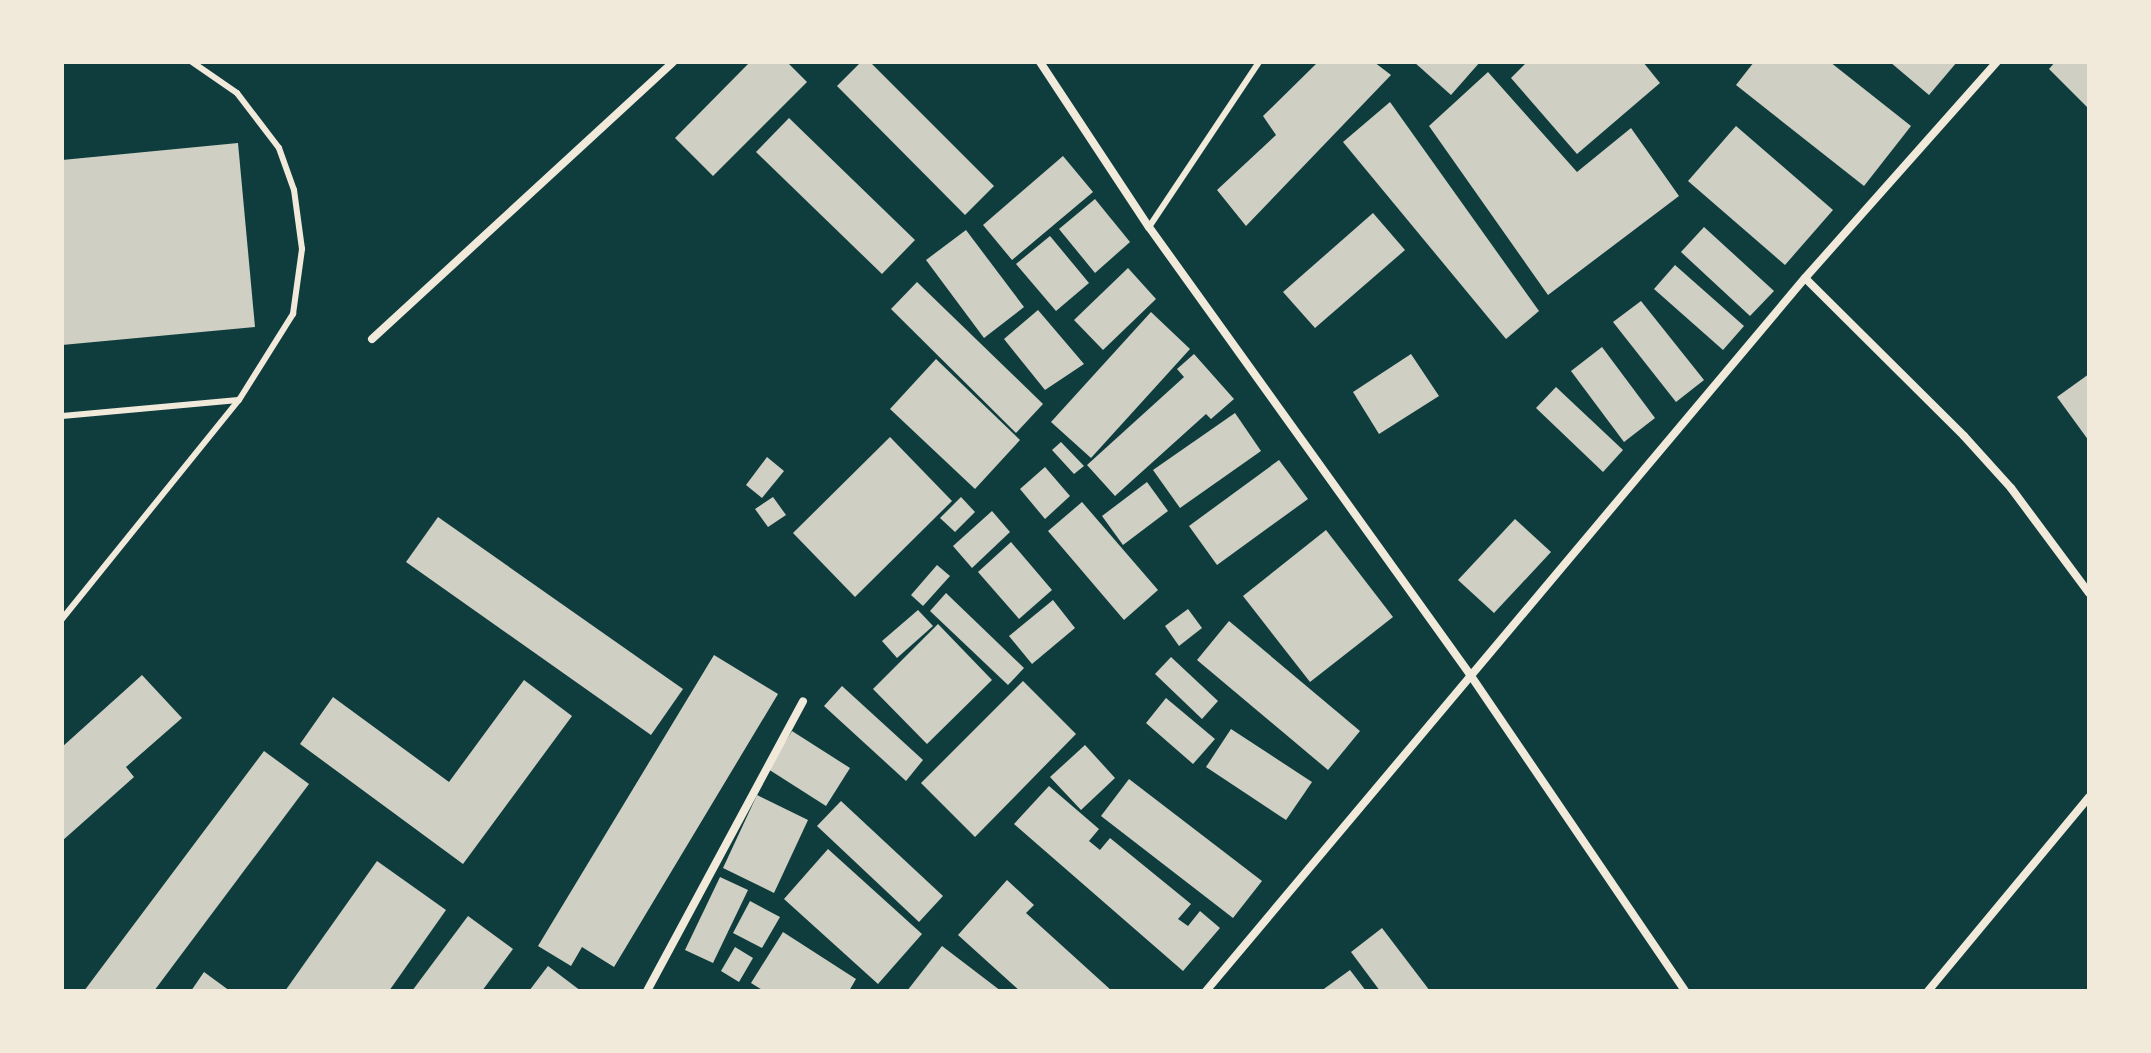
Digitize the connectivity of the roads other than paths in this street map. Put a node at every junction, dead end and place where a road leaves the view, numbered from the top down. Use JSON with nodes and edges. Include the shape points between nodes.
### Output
{"nodes":[{"id":1,"x":192,"y":62,"type":"edge"},
{"id":2,"x":673,"y":62,"type":"edge"},
{"id":3,"x":1040,"y":62,"type":"edge"},
{"id":4,"x":1259,"y":62,"type":"edge"},
{"id":5,"x":1997,"y":62,"type":"edge"},
{"id":6,"x":1149,"y":227,"type":"junction"},
{"id":7,"x":1805,"y":278,"type":"junction"},
{"id":8,"x":372,"y":339,"type":"dead end"},
{"id":9,"x":239,"y":400,"type":"junction"},
{"id":10,"x":62,"y":416,"type":"edge"},
{"id":11,"x":2089,"y":593,"type":"edge"},
{"id":12,"x":62,"y":619,"type":"edge"},
{"id":13,"x":1469,"y":673,"type":"junction"},
{"id":14,"x":803,"y":701,"type":"dead end"},
{"id":15,"x":2089,"y":797,"type":"edge"},
{"id":16,"x":647,"y":991,"type":"edge"},
{"id":17,"x":1206,"y":991,"type":"edge"},
{"id":18,"x":1685,"y":991,"type":"edge"},
{"id":19,"x":1928,"y":991,"type":"edge"}],
"edges":[{"from":1,"to":9,"type":"lane","via":[[237,93],[279,148],[298,220],[302,249],[293,314]]},
{"from":2,"to":8,"type":"street"},
{"from":3,"to":6,"type":"street"},
{"from":4,"to":6,"type":"lane"},
{"from":5,"to":7,"type":"street"},
{"from":6,"to":13,"type":"street"},
{"from":7,"to":11,"type":"street","via":[[1974,446]]},
{"from":7,"to":13,"type":"street"},
{"from":9,"to":10,"type":"lane"},
{"from":9,"to":12,"type":"lane"},
{"from":13,"to":17,"type":"street"},
{"from":13,"to":18,"type":"street"},
{"from":14,"to":16,"type":"street"},
{"from":15,"to":19,"type":"street"}]}
